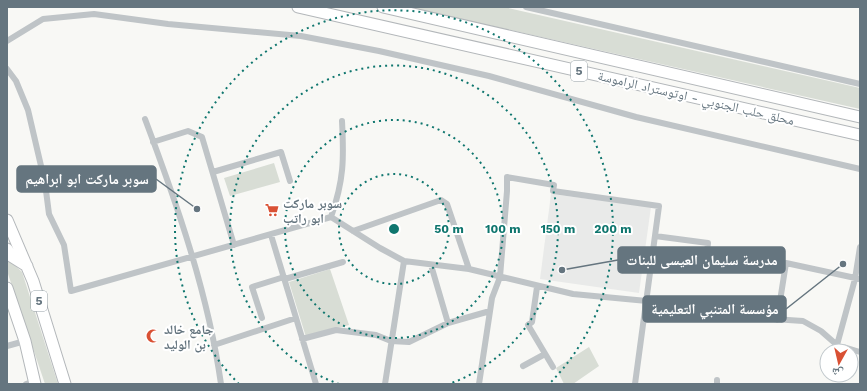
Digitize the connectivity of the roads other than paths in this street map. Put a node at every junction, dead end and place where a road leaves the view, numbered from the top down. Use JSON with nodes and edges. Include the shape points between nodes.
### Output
{"nodes":[{"id":1,"x":298,"y":7,"type":"edge"},
{"id":2,"x":383,"y":7,"type":"edge"},
{"id":3,"x":526,"y":7,"type":"edge"},
{"id":4,"x":7,"y":41,"type":"edge"},
{"id":5,"x":7,"y":69,"type":"edge"},
{"id":6,"x":860,"y":84,"type":"edge"},
{"id":7,"x":860,"y":117,"type":"edge"},
{"id":8,"x":145,"y":119,"type":"dead end"},
{"id":9,"x":342,"y":121,"type":"dead end"},
{"id":10,"x":860,"y":135,"type":"edge"},
{"id":11,"x":153,"y":142,"type":"junction"},
{"id":12,"x":860,"y":169,"type":"edge"},
{"id":13,"x":213,"y":172,"type":"junction"},
{"id":14,"x":290,"y":181,"type":"dead end"},
{"id":15,"x":331,"y":216,"type":"junction"},
{"id":16,"x":7,"y":220,"type":"edge"},
{"id":17,"x":353,"y":231,"type":"junction"},
{"id":18,"x":271,"y":235,"type":"junction"},
{"id":19,"x":655,"y":236,"type":"junction"},
{"id":20,"x":234,"y":245,"type":"junction"},
{"id":21,"x":860,"y":247,"type":"edge"},
{"id":22,"x":7,"y":249,"type":"edge"},
{"id":23,"x":192,"y":257,"type":"junction"},
{"id":24,"x":404,"y":260,"type":"junction"},
{"id":25,"x":343,"y":262,"type":"dead end"},
{"id":26,"x":431,"y":265,"type":"junction"},
{"id":27,"x":27,"y":266,"type":"junction"},
{"id":28,"x":469,"y":269,"type":"junction"},
{"id":29,"x":705,"y":269,"type":"dead end"},
{"id":30,"x":284,"y":278,"type":"junction"},
{"id":31,"x":500,"y":278,"type":"junction"},
{"id":32,"x":857,"y":279,"type":"edge"},
{"id":33,"x":537,"y":287,"type":"junction"},
{"id":34,"x":7,"y":288,"type":"edge"},
{"id":35,"x":647,"y":301,"type":"junction"},
{"id":36,"x":490,"y":311,"type":"junction"},
{"id":37,"x":262,"y":318,"type":"dead end"},
{"id":38,"x":296,"y":318,"type":"junction"},
{"id":39,"x":777,"y":320,"type":"junction"},
{"id":40,"x":448,"y":323,"type":"junction"},
{"id":41,"x":302,"y":339,"type":"junction"},
{"id":42,"x":25,"y":341,"type":"junction"},
{"id":43,"x":391,"y":341,"type":"junction"},
{"id":44,"x":835,"y":343,"type":"edge"},
{"id":45,"x":838,"y":343,"type":"edge"},
{"id":46,"x":214,"y":345,"type":"junction"},
{"id":47,"x":7,"y":346,"type":"edge"},
{"id":48,"x":544,"y":354,"type":"junction"},
{"id":49,"x":523,"y":366,"type":"dead end"},
{"id":50,"x":553,"y":367,"type":"dead end"},
{"id":51,"x":32,"y":383,"type":"edge"},
{"id":52,"x":64,"y":384,"type":"edge"},
{"id":53,"x":221,"y":384,"type":"edge"},
{"id":54,"x":316,"y":384,"type":"edge"},
{"id":55,"x":385,"y":384,"type":"edge"},
{"id":56,"x":479,"y":384,"type":"edge"},
{"id":57,"x":635,"y":384,"type":"edge"}],
"edges":[{"from":1,"to":10,"type":"highway","name":"محلق حلب الجنوبي - اوتوستراد الراموسة","number":"5"},
{"from":2,"to":7,"type":"highway","name":"محلق حلب الجنوبي - اوتوستراد الراموسة","number":"5"},
{"from":3,"to":6,"type":"street"},
{"from":4,"to":12,"type":"street","via":[[43,19],[94,14],[168,24],[301,36],[489,76],[636,117]]},
{"from":5,"to":23,"type":"street","via":[[16,80],[28,110],[45,183],[49,214],[64,245],[71,291]]},
{"from":8,"to":11,"type":"street"},
{"from":9,"to":15,"type":"street","via":[[344,162],[340,193]]},
{"from":11,"to":13,"type":"street","via":[[188,131],[202,138]]},
{"from":11,"to":23,"type":"street"},
{"from":13,"to":14,"type":"street","via":[[281,152]]},
{"from":13,"to":20,"type":"street"},
{"from":15,"to":17,"type":"street"},
{"from":15,"to":18,"type":"street"},
{"from":16,"to":27,"type":"highway","number":"5"},
{"from":17,"to":24,"type":"street"},
{"from":17,"to":28,"type":"street","via":[[440,200],[446,204]]},
{"from":18,"to":20,"type":"street"},
{"from":18,"to":30,"type":"street"},
{"from":19,"to":29,"type":"street","via":[[708,243]]},
{"from":19,"to":31,"type":"street","via":[[659,206],[553,191],[554,185],[507,177]]},
{"from":19,"to":35,"type":"street"},
{"from":20,"to":23,"type":"street"},
{"from":21,"to":32,"type":"street"},
{"from":22,"to":27,"type":"highway","via":[[11,256]]},
{"from":23,"to":46,"type":"street"},
{"from":24,"to":26,"type":"street"},
{"from":24,"to":43,"type":"street"},
{"from":25,"to":30,"type":"street"},
{"from":26,"to":28,"type":"street"},
{"from":26,"to":40,"type":"street"},
{"from":27,"to":52,"type":"highway","number":"5"},
{"from":28,"to":31,"type":"street"},
{"from":30,"to":37,"type":"street","via":[[252,288]]},
{"from":30,"to":38,"type":"street"},
{"from":31,"to":33,"type":"street"},
{"from":31,"to":36,"type":"street"},
{"from":32,"to":39,"type":"street","via":[[786,263]]},
{"from":32,"to":45,"type":"street"},
{"from":33,"to":35,"type":"street","via":[[573,294]]},
{"from":33,"to":48,"type":"street","via":[[532,322],[528,325]]},
{"from":34,"to":42,"type":"highway","number":"5"},
{"from":35,"to":39,"type":"street"},
{"from":35,"to":57,"type":"street"},
{"from":36,"to":40,"type":"street"},
{"from":36,"to":56,"type":"street"},
{"from":38,"to":41,"type":"street"},
{"from":38,"to":46,"type":"street"},
{"from":39,"to":44,"type":"street","via":[[803,321],[821,331]]},
{"from":40,"to":43,"type":"street","via":[[409,342]]},
{"from":41,"to":43,"type":"street","via":[[336,330],[376,335]]},
{"from":41,"to":54,"type":"street"},
{"from":42,"to":47,"type":"street"},
{"from":42,"to":51,"type":"highway","number":"5"},
{"from":43,"to":55,"type":"street"},
{"from":46,"to":53,"type":"street"},
{"from":48,"to":49,"type":"street"},
{"from":48,"to":50,"type":"street"}]}
